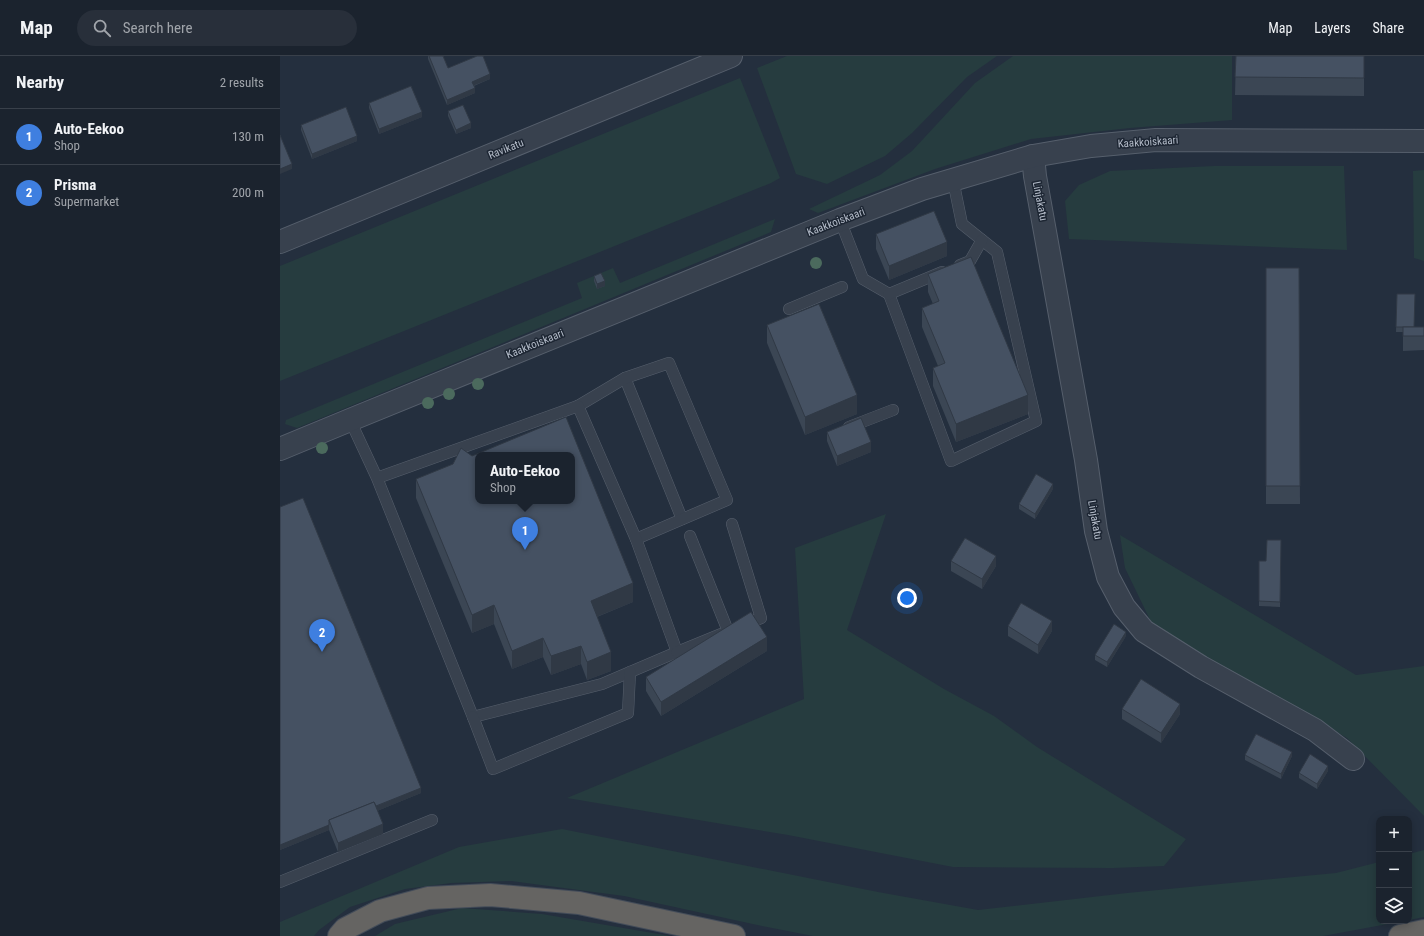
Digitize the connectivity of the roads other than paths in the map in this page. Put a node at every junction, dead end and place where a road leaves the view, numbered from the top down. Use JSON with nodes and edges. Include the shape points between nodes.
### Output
{"nodes":[{"id":1,"x":731,"y":56,"type":"edge"},
{"id":2,"x":1424,"y":141,"type":"edge"},
{"id":3,"x":1033,"y":156,"type":"junction"},
{"id":4,"x":953,"y":180,"type":"junction"},
{"id":5,"x":840,"y":220,"type":"junction"},
{"id":6,"x":982,"y":240,"type":"junction"},
{"id":7,"x":280,"y":242,"type":"edge"},
{"id":8,"x":842,"y":287,"type":"dead end"},
{"id":9,"x":889,"y":294,"type":"junction"},
{"id":10,"x":789,"y":308,"type":"dead end"},
{"id":11,"x":625,"y":378,"type":"junction"},
{"id":12,"x":578,"y":406,"type":"junction"},
{"id":13,"x":893,"y":410,"type":"dead end"},
{"id":14,"x":350,"y":420,"type":"junction"},
{"id":15,"x":838,"y":432,"type":"edge"},
{"id":16,"x":280,"y":449,"type":"edge"},
{"id":17,"x":377,"y":478,"type":"junction"},
{"id":18,"x":682,"y":519,"type":"junction"},
{"id":19,"x":732,"y":524,"type":"dead end"},
{"id":20,"x":690,"y":536,"type":"dead end"},
{"id":21,"x":636,"y":539,"type":"junction"},
{"id":22,"x":728,"y":631,"type":"junction"},
{"id":23,"x":676,"y":652,"type":"junction"},
{"id":24,"x":630,"y":672,"type":"junction"},
{"id":25,"x":473,"y":717,"type":"junction"},
{"id":26,"x":1353,"y":759,"type":"dead end"},
{"id":27,"x":432,"y":820,"type":"dead end"},
{"id":28,"x":280,"y":882,"type":"edge"},
{"id":29,"x":1424,"y":931,"type":"edge"},
{"id":30,"x":339,"y":936,"type":"edge"},
{"id":31,"x":734,"y":936,"type":"edge"},
{"id":32,"x":1400,"y":936,"type":"edge"}],
"edges":[{"from":1,"to":7,"type":"street","name":"Ravikatu"},
{"from":2,"to":3,"type":"street","name":"Kaakkoiskaari","via":[[1156,140],[1091,146]]},
{"from":3,"to":4,"type":"street","name":"Kaakkoiskaari"},
{"from":3,"to":26,"type":"street","name":"Linjakatu","via":[[1096,531],[1108,577],[1124,607],[1144,631],[1200,667],[1315,730]]},
{"from":4,"to":5,"type":"street","name":"Kaakkoiskaari"},
{"from":4,"to":6,"type":"lane","via":[[962,224]]},
{"from":5,"to":9,"type":"lane","via":[[864,279]]},
{"from":5,"to":14,"type":"street","name":"Kaakkoiskaari"},
{"from":6,"to":9,"type":"lane","via":[[970,261]]},
{"from":6,"to":9,"type":"lane","via":[[997,252],[1036,421],[951,461]]},
{"from":8,"to":10,"type":"lane"},
{"from":11,"to":12,"type":"lane"},
{"from":11,"to":18,"type":"lane"},
{"from":11,"to":18,"type":"lane","via":[[670,363],[726,500]]},
{"from":12,"to":17,"type":"lane"},
{"from":12,"to":21,"type":"lane"},
{"from":13,"to":15,"type":"lane"},
{"from":14,"to":16,"type":"street","name":"Kaakkoiskaari"},
{"from":14,"to":17,"type":"lane"},
{"from":17,"to":25,"type":"lane"},
{"from":18,"to":21,"type":"lane"},
{"from":19,"to":22,"type":"lane","via":[[761,618]]},
{"from":20,"to":22,"type":"lane"},
{"from":21,"to":23,"type":"lane"},
{"from":22,"to":23,"type":"lane"},
{"from":23,"to":24,"type":"lane"},
{"from":24,"to":25,"type":"lane","via":[[602,684]]},
{"from":24,"to":25,"type":"lane","via":[[628,713],[493,769]]},
{"from":27,"to":28,"type":"lane"},
{"from":29,"to":32,"type":"highway"},
{"from":30,"to":31,"type":"highway","via":[[345,929],[387,909],[428,898],[490,895],[579,903]]}]}
